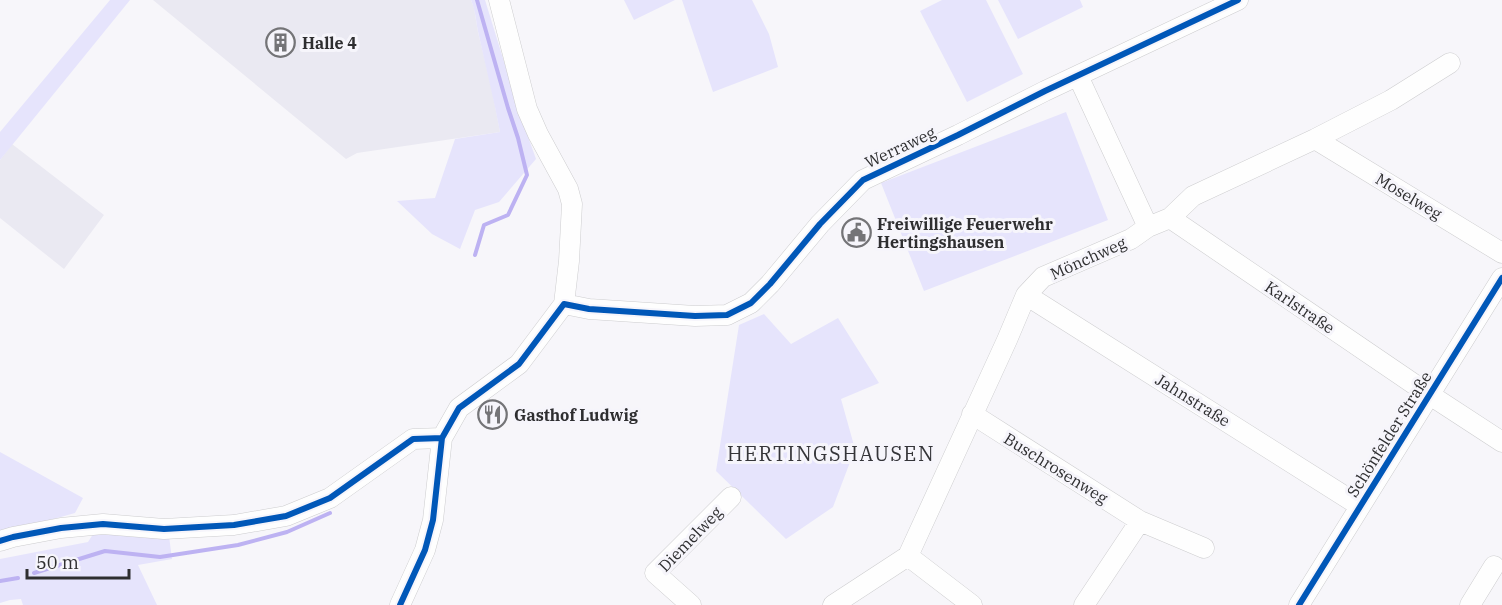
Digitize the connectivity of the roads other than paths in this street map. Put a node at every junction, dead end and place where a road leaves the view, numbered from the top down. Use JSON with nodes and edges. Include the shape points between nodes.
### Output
{"nodes":[{"id":1,"x":500,"y":0,"type":"edge"},
{"id":2,"x":1238,"y":0,"type":"edge"},
{"id":3,"x":1450,"y":63,"type":"dead end"},
{"id":4,"x":1078,"y":76,"type":"junction"},
{"id":5,"x":1315,"y":139,"type":"junction"},
{"id":6,"x":1170,"y":218,"type":"junction"},
{"id":7,"x":1148,"y":227,"type":"junction"},
{"id":8,"x":1502,"y":254,"type":"edge"},
{"id":9,"x":1502,"y":278,"type":"edge"},
{"id":10,"x":1026,"y":295,"type":"junction"},
{"id":11,"x":564,"y":304,"type":"junction"},
{"id":12,"x":1430,"y":395,"type":"junction"},
{"id":13,"x":972,"y":414,"type":"junction"},
{"id":14,"x":442,"y":438,"type":"junction"},
{"id":15,"x":1502,"y":442,"type":"edge"},
{"id":16,"x":730,"y":497,"type":"dead end"},
{"id":17,"x":1360,"y":507,"type":"junction"},
{"id":18,"x":1140,"y":521,"type":"junction"},
{"id":19,"x":0,"y":541,"type":"edge"},
{"id":20,"x":1204,"y":548,"type":"dead end"},
{"id":21,"x":908,"y":556,"type":"junction"},
{"id":22,"x":1494,"y":566,"type":"dead end"},
{"id":23,"x":400,"y":605,"type":"edge"},
{"id":24,"x":691,"y":605,"type":"edge"},
{"id":25,"x":833,"y":605,"type":"edge"},
{"id":26,"x":972,"y":605,"type":"edge"},
{"id":27,"x":1084,"y":605,"type":"edge"},
{"id":28,"x":1299,"y":605,"type":"edge"},
{"id":29,"x":1470,"y":605,"type":"edge"}],
"edges":[{"from":1,"to":11,"type":"street","via":[[527,109],[572,204]]},
{"from":2,"to":4,"type":"street","name":"Werraweg"},
{"from":3,"to":5,"type":"street","name":"Mönchweg","via":[[1391,100]]},
{"from":4,"to":7,"type":"street"},
{"from":4,"to":11,"type":"street","name":"Werraweg","via":[[862,180],[751,303],[727,315],[589,309]]},
{"from":5,"to":6,"type":"street","name":"Mönchweg","via":[[1193,196]]},
{"from":5,"to":8,"type":"street","name":"Moselweg"},
{"from":6,"to":7,"type":"street","name":"Mönchweg"},
{"from":6,"to":12,"type":"street","name":"Karlstraße"},
{"from":7,"to":10,"type":"street","name":"Mönchweg","via":[[1131,239],[1043,277]]},
{"from":9,"to":12,"type":"street","name":"Schönfelder Straße"},
{"from":10,"to":13,"type":"street","name":"Mönchweg"},
{"from":10,"to":17,"type":"street","name":"Jahnstraße"},
{"from":11,"to":14,"type":"street","via":[[519,364],[459,408]]},
{"from":12,"to":15,"type":"street","name":"Schönfelder Straße"},
{"from":12,"to":17,"type":"street","name":"Schönfelder Straße"},
{"from":13,"to":18,"type":"street","name":"Buschrosenweg"},
{"from":13,"to":21,"type":"street","name":"Mönchweg"},
{"from":14,"to":19,"type":"street","via":[[413,439],[330,498],[286,516],[234,525],[164,529],[103,524]]},
{"from":14,"to":23,"type":"street","via":[[433,520],[425,550]]},
{"from":16,"to":24,"type":"street","name":"Diemelweg","via":[[655,573]]},
{"from":17,"to":28,"type":"street","name":"Schönfelder Straße"},
{"from":18,"to":20,"type":"street","name":"Buschrosenweg"},
{"from":18,"to":27,"type":"street"},
{"from":21,"to":25,"type":"street"},
{"from":21,"to":26,"type":"street"},
{"from":22,"to":29,"type":"street"}]}
